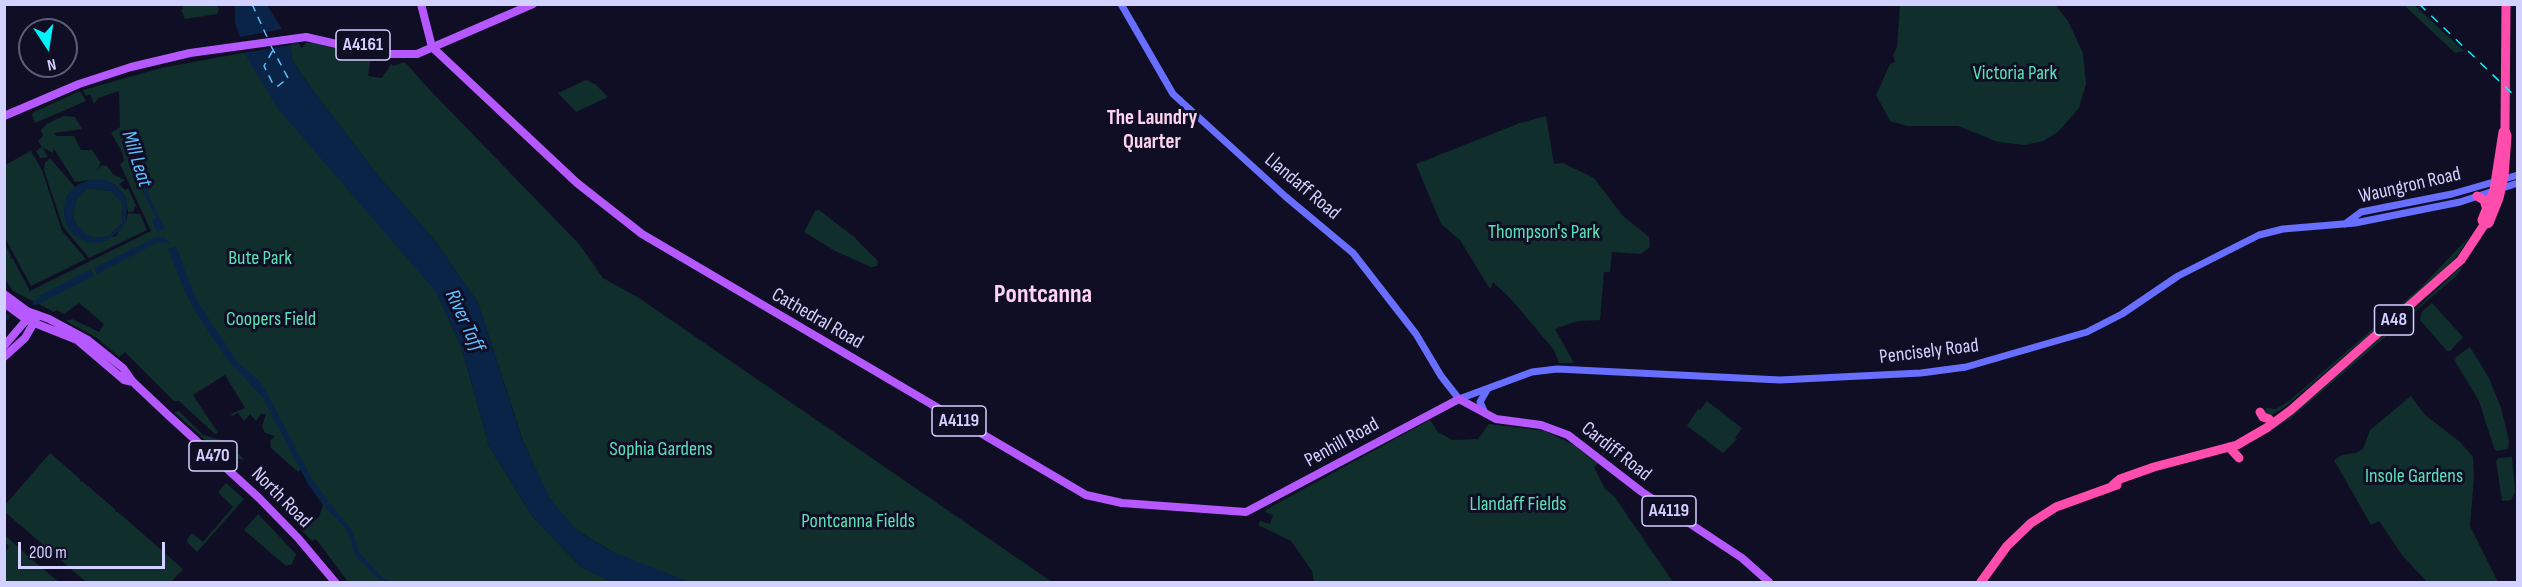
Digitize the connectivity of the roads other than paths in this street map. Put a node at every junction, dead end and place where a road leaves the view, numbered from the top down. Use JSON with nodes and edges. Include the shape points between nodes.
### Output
{"nodes":[{"id":1,"x":421,"y":4,"type":"edge"},
{"id":2,"x":533,"y":4,"type":"edge"},
{"id":3,"x":1121,"y":4,"type":"edge"},
{"id":4,"x":2501,"y":4,"type":"edge"},
{"id":5,"x":2506,"y":4,"type":"edge"},
{"id":6,"x":432,"y":47,"type":"junction"},
{"id":7,"x":2505,"y":58,"type":"junction"},
{"id":8,"x":4,"y":116,"type":"edge"},
{"id":9,"x":2517,"y":175,"type":"edge"},
{"id":10,"x":2517,"y":183,"type":"edge"},
{"id":11,"x":2499,"y":184,"type":"junction"},
{"id":12,"x":2477,"y":196,"type":"junction"},
{"id":13,"x":2487,"y":210,"type":"junction"},
{"id":14,"x":2345,"y":224,"type":"junction"},
{"id":15,"x":2484,"y":225,"type":"junction"},
{"id":16,"x":4,"y":294,"type":"edge"},
{"id":17,"x":4,"y":303,"type":"edge"},
{"id":18,"x":33,"y":317,"type":"junction"},
{"id":19,"x":4,"y":346,"type":"edge"},
{"id":20,"x":4,"y":357,"type":"edge"},
{"id":21,"x":1489,"y":388,"type":"junction"},
{"id":22,"x":1459,"y":399,"type":"junction"},
{"id":23,"x":2295,"y":405,"type":"junction"},
{"id":24,"x":2260,"y":412,"type":"dead end"},
{"id":25,"x":1485,"y":413,"type":"junction"},
{"id":26,"x":2269,"y":419,"type":"junction"},
{"id":27,"x":2243,"y":438,"type":"junction"},
{"id":28,"x":2229,"y":447,"type":"junction"},
{"id":29,"x":2215,"y":449,"type":"junction"},
{"id":30,"x":2239,"y":458,"type":"dead end"},
{"id":31,"x":1240,"y":513,"type":"joint"},
{"id":32,"x":322,"y":568,"type":"junction"},
{"id":33,"x":329,"y":582,"type":"edge"},
{"id":34,"x":335,"y":582,"type":"edge"},
{"id":35,"x":1769,"y":582,"type":"edge"},
{"id":36,"x":1982,"y":582,"type":"edge"}],
"edges":[{"from":1,"to":6,"type":"main road"},
{"from":2,"to":6,"type":"main road","number":"A4161"},
{"from":3,"to":22,"type":"main road","name":"Llandaff Road","via":[[1173,94],[1353,253],[1416,334]]},
{"from":4,"to":7,"type":"highway","number":"A48"},
{"from":5,"to":7,"type":"highway","number":"A48"},
{"from":6,"to":8,"type":"main road","number":"A4161","via":[[417,54],[392,56],[319,38],[289,36],[132,67],[66,88]]},
{"from":6,"to":31,"type":"main road","name":"Cathedral Road","number":"A4119","via":[[571,177],[642,234],[1086,495],[1122,503]]},
{"from":7,"to":11,"type":"highway","number":"A48","via":[[2505,130]]},
{"from":9,"to":11,"type":"main road","name":"Waungron Road"},
{"from":10,"to":11,"type":"main road","name":"Waungron Road"},
{"from":11,"to":12,"type":"main road","name":"Waungron Road"},
{"from":11,"to":13,"type":"highway","number":"A48"},
{"from":11,"to":14,"type":"main road","name":"Waungron Road","via":[[2361,212]]},
{"from":11,"to":15,"type":"highway","number":"A48","via":[[2489,223]]},
{"from":12,"to":13,"type":"highway","via":[[2484,200]]},
{"from":12,"to":14,"type":"main road","name":"Waungron Road"},
{"from":13,"to":15,"type":"highway","number":"A48"},
{"from":14,"to":21,"type":"main road","name":"Pencisely Road","via":[[2283,229],[2254,236],[2187,271],[2087,332],[1966,367],[1780,380],[1557,369],[1532,372]]},
{"from":15,"to":23,"type":"highway","number":"A48","via":[[2461,260],[2443,278]]},
{"from":16,"to":18,"type":"main road","name":"North Road"},
{"from":17,"to":18,"type":"main road","name":"North Road"},
{"from":18,"to":19,"type":"main road"},
{"from":18,"to":20,"type":"main road","via":[[25,338]]},
{"from":18,"to":32,"type":"main road","name":"North Road","number":"A470","via":[[77,340],[124,380],[133,382],[259,498]]},
{"from":21,"to":22,"type":"main road","name":"Pencisely Road"},
{"from":21,"to":25,"type":"main road","via":[[1480,399]]},
{"from":22,"to":25,"type":"main road","name":"Cardiff Road","number":"A4119"},
{"from":22,"to":31,"type":"main road","name":"Penhill Road","number":"A4119","via":[[1257,508]]},
{"from":23,"to":26,"type":"highway","number":"A48"},
{"from":23,"to":27,"type":"highway","number":"A48","via":[[2278,420]]},
{"from":24,"to":26,"type":"highway"},
{"from":25,"to":35,"type":"main road","name":"Cardiff Road","number":"A4119","via":[[1568,435],[1638,490],[1742,558]]},
{"from":26,"to":27,"type":"highway","number":"A48"},
{"from":27,"to":28,"type":"highway","number":"A48"},
{"from":27,"to":29,"type":"highway","number":"A48"},
{"from":28,"to":29,"type":"highway","number":"A48"},
{"from":28,"to":30,"type":"highway"},
{"from":29,"to":36,"type":"highway","number":"A48","via":[[2120,479],[2056,507],[2031,523],[2007,546]]},
{"from":32,"to":33,"type":"main road","name":"North Road","number":"A470"},
{"from":32,"to":34,"type":"main road","name":"North Road","number":"A470"}]}
